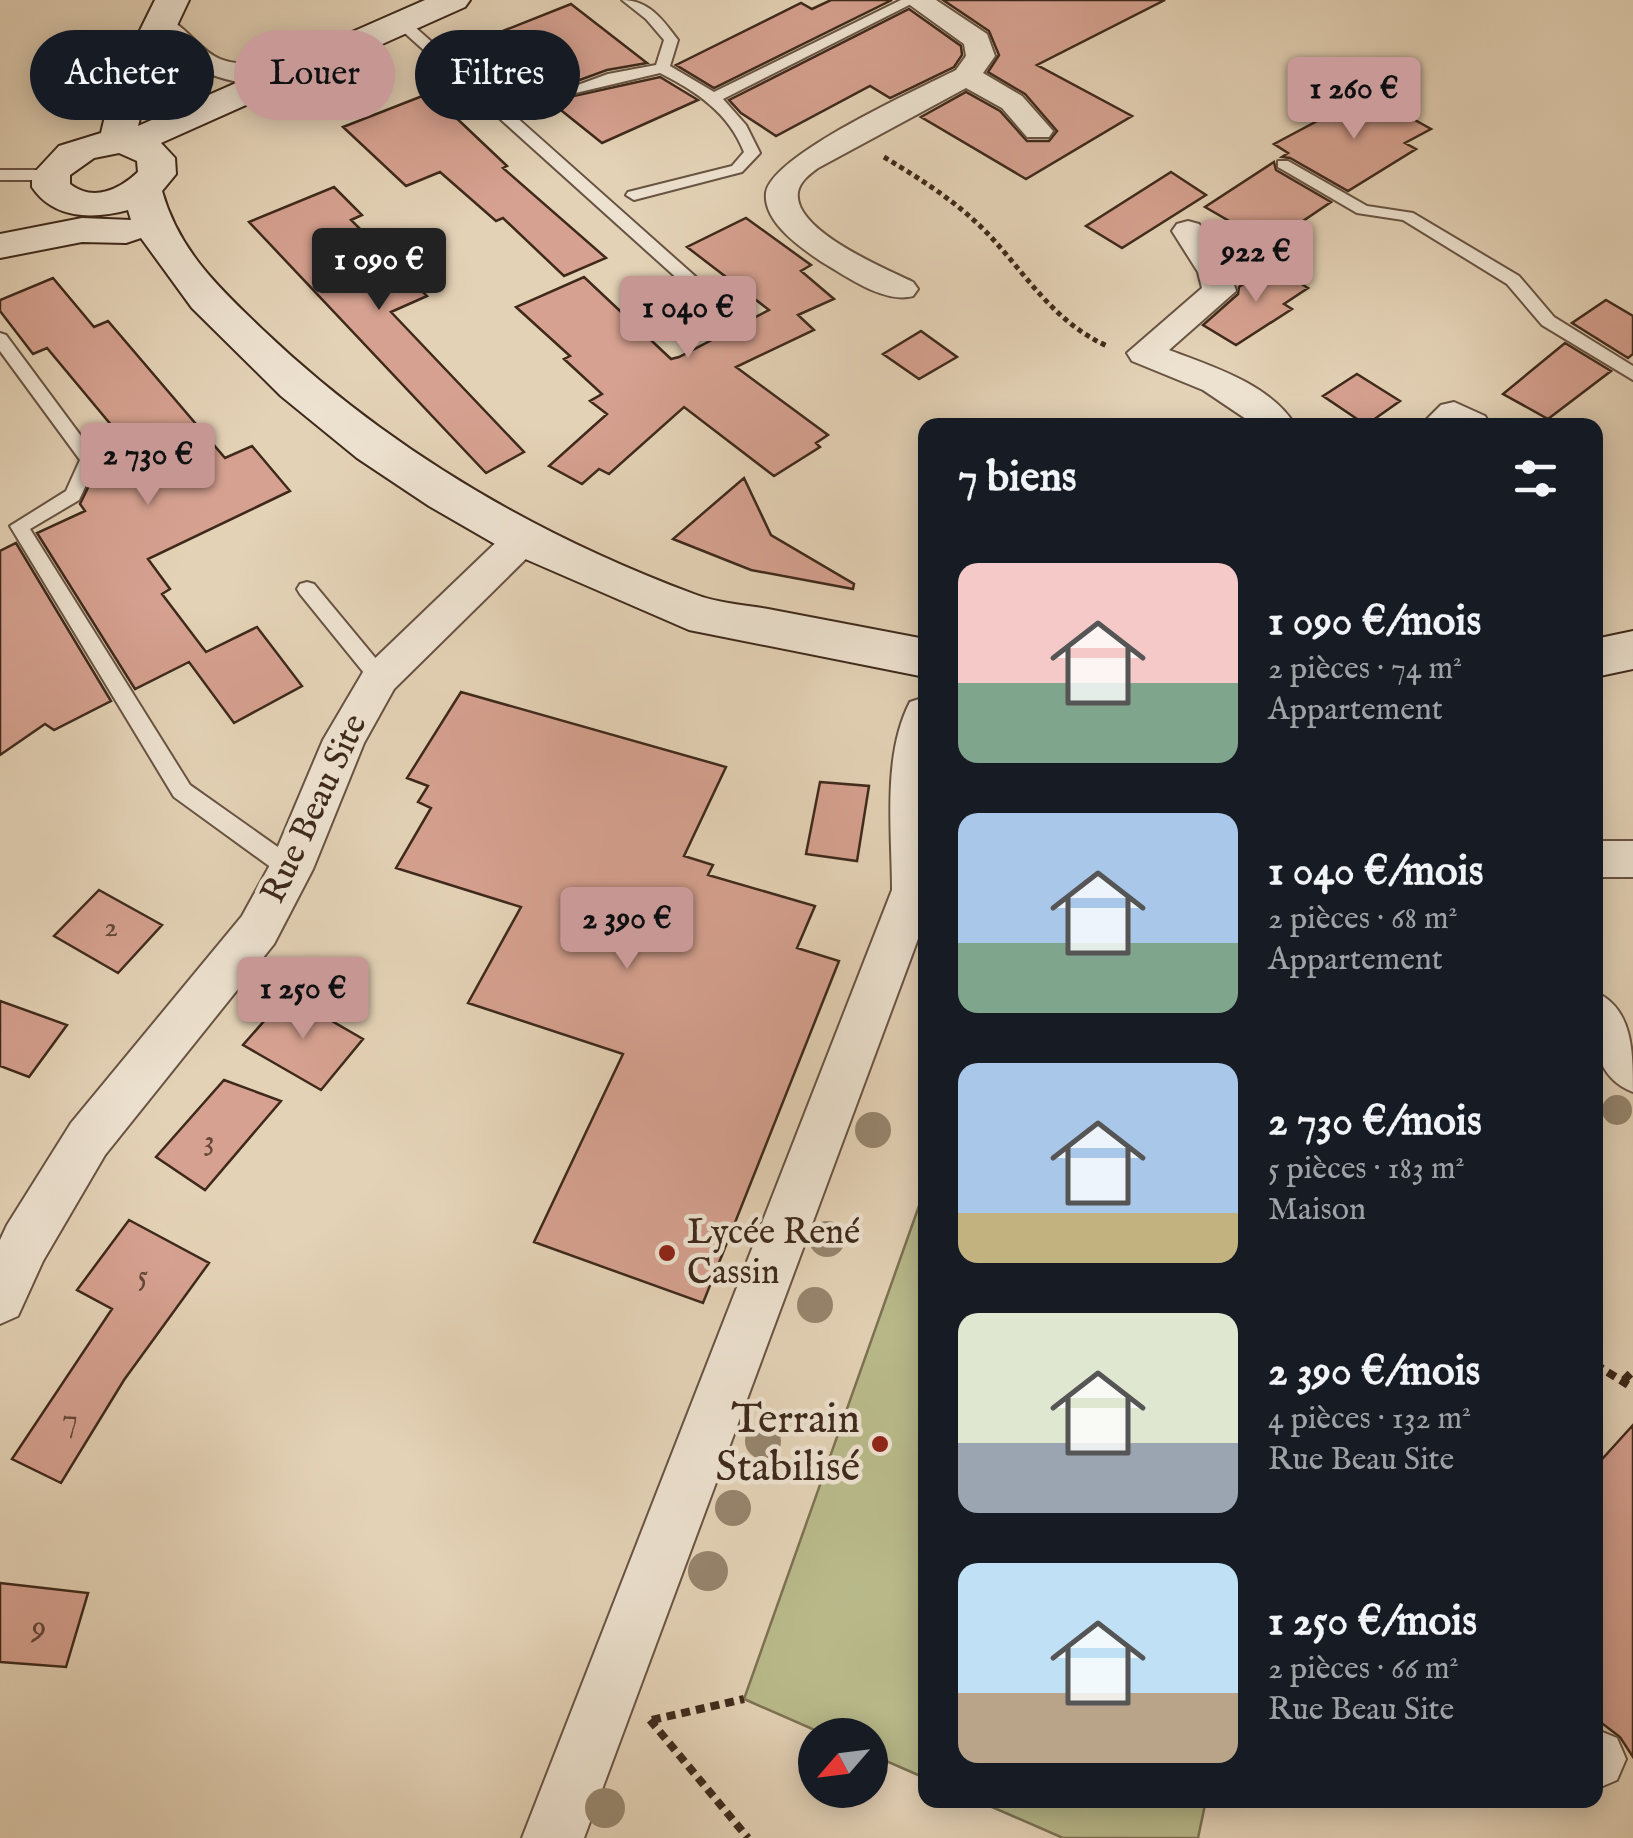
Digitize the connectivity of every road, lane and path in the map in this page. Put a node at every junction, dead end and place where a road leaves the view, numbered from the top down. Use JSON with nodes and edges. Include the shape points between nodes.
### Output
{"nodes":[{"id":1,"x":453,"y":0,"type":"edge"},
{"id":2,"x":629,"y":0,"type":"edge"},
{"id":3,"x":914,"y":0,"type":"edge"},
{"id":4,"x":167,"y":12,"type":"edge"},
{"id":5,"x":402,"y":23,"type":"junction"},
{"id":6,"x":386,"y":30,"type":"edge"},
{"id":7,"x":662,"y":68,"type":"junction"},
{"id":8,"x":234,"y":72,"type":"edge"},
{"id":9,"x":966,"y":76,"type":"junction"},
{"id":10,"x":580,"y":89,"type":"edge"},
{"id":11,"x":234,"y":99,"type":"edge"},
{"id":12,"x":712,"y":99,"type":"junction"},
{"id":13,"x":111,"y":120,"type":"edge"},
{"id":14,"x":120,"y":120,"type":"edge"},
{"id":15,"x":1038,"y":132,"type":"dead end"},
{"id":16,"x":848,"y":137,"type":"junction"},
{"id":17,"x":137,"y":158,"type":"junction"},
{"id":18,"x":1284,"y":164,"type":"dead end"},
{"id":19,"x":0,"y":175,"type":"edge"},
{"id":20,"x":71,"y":185,"type":"junction"},
{"id":21,"x":634,"y":195,"type":"dead end"},
{"id":22,"x":142,"y":231,"type":"junction"},
{"id":23,"x":1188,"y":231,"type":"dead end"},
{"id":24,"x":0,"y":233,"type":"edge"},
{"id":25,"x":0,"y":244,"type":"edge"},
{"id":26,"x":180,"y":267,"type":"junction"},
{"id":27,"x":901,"y":289,"type":"dead end"},
{"id":28,"x":736,"y":322,"type":"dead end"},
{"id":29,"x":0,"y":339,"type":"edge"},
{"id":30,"x":1144,"y":353,"type":"junction"},
{"id":31,"x":1633,"y":374,"type":"edge"},
{"id":32,"x":1270,"y":418,"type":"edge"},
{"id":33,"x":523,"y":539,"type":"junction"},
{"id":34,"x":307,"y":589,"type":"dead end"},
{"id":35,"x":1633,"y":650,"type":"edge"},
{"id":36,"x":1603,"y":656,"type":"edge"},
{"id":37,"x":918,"y":657,"type":"edge"},
{"id":38,"x":380,"y":678,"type":"junction"},
{"id":39,"x":918,"y":749,"type":"edge"},
{"id":40,"x":918,"y":828,"type":"edge"},
{"id":41,"x":1603,"y":859,"type":"edge"},
{"id":42,"x":1633,"y":859,"type":"edge"},
{"id":43,"x":292,"y":870,"type":"junction"},
{"id":44,"x":918,"y":897,"type":"edge"},
{"id":45,"x":1603,"y":1025,"type":"edge"},
{"id":46,"x":1633,"y":1070,"type":"edge"},
{"id":47,"x":0,"y":1298,"type":"edge"},
{"id":48,"x":1603,"y":1368,"type":"edge"},
{"id":49,"x":1633,"y":1371,"type":"edge"},
{"id":50,"x":1624,"y":1380,"type":"junction"},
{"id":51,"x":1633,"y":1388,"type":"edge"},
{"id":52,"x":744,"y":1699,"type":"dead end"},
{"id":53,"x":628,"y":1709,"type":"junction"},
{"id":54,"x":552,"y":1838,"type":"edge"},
{"id":55,"x":748,"y":1838,"type":"edge"}],
"edges":[{"from":1,"to":5,"type":"main road"},
{"from":2,"to":7,"type":"lane","via":[[671,40]]},
{"from":3,"to":9,"type":"street","via":[[977,40],[981,56]]},
{"from":3,"to":12,"type":"lane"},
{"from":4,"to":8,"type":"street","via":[[188,56]]},
{"from":5,"to":6,"type":"main road"},
{"from":5,"to":28,"type":"lane"},
{"from":7,"to":10,"type":"lane"},
{"from":7,"to":12,"type":"lane"},
{"from":9,"to":15,"type":"street","via":[[1012,102]]},
{"from":9,"to":16,"type":"street"},
{"from":11,"to":17,"type":"main road"},
{"from":12,"to":21,"type":"lane","via":[[746,132],[752,154],[737,169]]},
{"from":13,"to":20,"type":"main road"},
{"from":14,"to":17,"type":"main road"},
{"from":16,"to":27,"type":"street","via":[[786,179],[782,198],[791,219],[815,241]]},
{"from":16,"to":30,"type":"path","via":[[929,183],[967,214],[1052,314],[1081,337]]},
{"from":17,"to":20,"type":"main road"},
{"from":17,"to":20,"type":"main road","via":[[101,144]]},
{"from":17,"to":26,"type":"main road","via":[[152,228]]},
{"from":18,"to":31,"type":"lane","via":[[1363,210],[1407,216],[1452,243],[1513,280],[1548,321]]},
{"from":19,"to":20,"type":"lane"},
{"from":20,"to":22,"type":"main road"},
{"from":20,"to":24,"type":"main road"},
{"from":20,"to":25,"type":"main road","via":[[61,208]]},
{"from":22,"to":25,"type":"main road","via":[[82,230]]},
{"from":22,"to":26,"type":"main road"},
{"from":23,"to":30,"type":"street","via":[[1219,291]]},
{"from":26,"to":33,"type":"main road","via":[[296,386],[445,495]]},
{"from":29,"to":43,"type":"lane","via":[[89,459],[74,498],[19,526],[182,790]]},
{"from":30,"to":32,"type":"street","via":[[1197,374]]},
{"from":33,"to":37,"type":"main road","via":[[689,612]]},
{"from":33,"to":38,"type":"street","name":"Rue Beau Site"},
{"from":34,"to":38,"type":"lane"},
{"from":35,"to":36,"type":"main road"},
{"from":38,"to":43,"type":"street","name":"Rue Beau Site","via":[[344,740]]},
{"from":39,"to":40,"type":"street"},
{"from":41,"to":42,"type":"street"},
{"from":43,"to":47,"type":"street","name":"Rue Beau Site","via":[[258,930],[88,1139]]},
{"from":44,"to":53,"type":"street"},
{"from":45,"to":46,"type":"street"},
{"from":48,"to":50,"type":"path"},
{"from":49,"to":50,"type":"path"},
{"from":50,"to":51,"type":"path"},
{"from":52,"to":53,"type":"path"},
{"from":53,"to":54,"type":"street"},
{"from":53,"to":55,"type":"path"}]}
